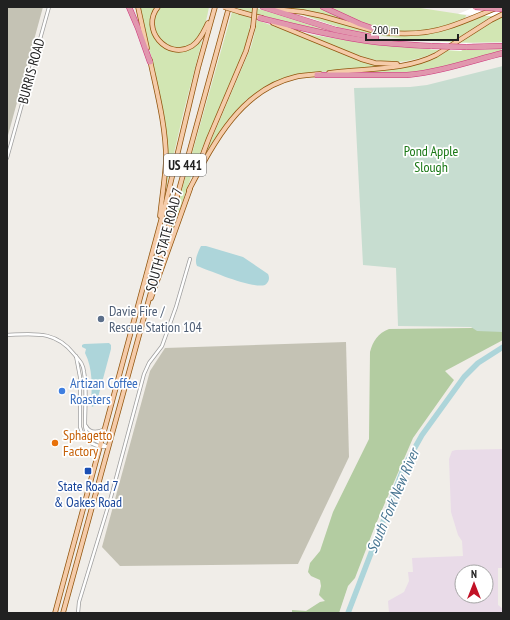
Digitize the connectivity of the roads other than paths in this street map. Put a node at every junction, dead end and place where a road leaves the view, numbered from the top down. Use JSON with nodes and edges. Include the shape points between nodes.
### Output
{"nodes":[{"id":1,"x":48,"y":7,"type":"edge"},
{"id":2,"x":129,"y":7,"type":"edge"},
{"id":3,"x":138,"y":7,"type":"edge"},
{"id":4,"x":158,"y":7,"type":"edge"},
{"id":5,"x":215,"y":7,"type":"edge"},
{"id":6,"x":224,"y":7,"type":"edge"},
{"id":7,"x":229,"y":7,"type":"edge"},
{"id":8,"x":255,"y":7,"type":"edge"},
{"id":9,"x":262,"y":7,"type":"edge"},
{"id":10,"x":323,"y":7,"type":"edge"},
{"id":11,"x":475,"y":7,"type":"edge"},
{"id":12,"x":498,"y":7,"type":"edge"},
{"id":13,"x":503,"y":9,"type":"edge"},
{"id":14,"x":503,"y":14,"type":"edge"},
{"id":15,"x":212,"y":16,"type":"junction"},
{"id":16,"x":260,"y":18,"type":"junction"},
{"id":17,"x":383,"y":32,"type":"junction"},
{"id":18,"x":432,"y":46,"type":"junction"},
{"id":19,"x":503,"y":46,"type":"edge"},
{"id":20,"x":503,"y":53,"type":"edge"},
{"id":21,"x":150,"y":62,"type":"junction"},
{"id":22,"x":409,"y":64,"type":"junction"},
{"id":23,"x":317,"y":75,"type":"junction"},
{"id":24,"x":7,"y":158,"type":"edge"},
{"id":25,"x":189,"y":190,"type":"junction"},
{"id":26,"x":159,"y":230,"type":"junction"},
{"id":27,"x":190,"y":259,"type":"dead end"},
{"id":28,"x":142,"y":322,"type":"junction"},
{"id":29,"x":7,"y":335,"type":"edge"},
{"id":30,"x":76,"y":356,"type":"junction"},
{"id":31,"x":80,"y":387,"type":"junction"},
{"id":32,"x":85,"y":394,"type":"junction"},
{"id":33,"x":85,"y":424,"type":"junction"},
{"id":34,"x":105,"y":429,"type":"junction"},
{"id":35,"x":100,"y":445,"type":"junction"},
{"id":36,"x":108,"y":447,"type":"junction"},
{"id":37,"x":78,"y":527,"type":"junction"},
{"id":38,"x":82,"y":540,"type":"junction"},
{"id":39,"x":55,"y":613,"type":"edge"},
{"id":40,"x":63,"y":613,"type":"edge"},
{"id":41,"x":78,"y":613,"type":"edge"}],
"edges":[{"from":1,"to":24,"type":"street","name":"BURRIS ROAD"},
{"from":2,"to":21,"type":"highway"},
{"from":3,"to":21,"type":"main road"},
{"from":4,"to":15,"type":"main road","via":[[152,21],[154,34],[162,44],[173,49],[185,49],[196,43]]},
{"from":5,"to":15,"type":"main road","name":"SOUTH STATE ROAD 7","number":"US 441"},
{"from":6,"to":16,"type":"main road","bridge":true},
{"from":7,"to":28,"type":"main road","name":"SOUTH STATE ROAD 7","number":"US 441"},
{"from":8,"to":25,"type":"main road","bridge":true,"via":[[253,27],[246,51]]},
{"from":9,"to":17,"type":"main road","via":[[303,12]]},
{"from":9,"to":18,"type":"highway","via":[[336,30]]},
{"from":10,"to":17,"type":"highway"},
{"from":11,"to":13,"type":"highway","bridge":true},
{"from":12,"to":17,"type":"main road","via":[[440,30],[411,34]]},
{"from":14,"to":22,"type":"main road","via":[[436,55]]},
{"from":15,"to":26,"type":"main road","name":"SOUTH STATE ROAD 7","number":"US 441"},
{"from":16,"to":18,"type":"highway","via":[[357,39]]},
{"from":16,"to":22,"type":"main road","via":[[361,59],[375,63]]},
{"from":18,"to":19,"type":"highway","bridge":true},
{"from":20,"to":23,"type":"highway","via":[[421,74]]},
{"from":21,"to":26,"type":"main road","via":[[165,140],[166,160]]},
{"from":22,"to":23,"type":"main road"},
{"from":23,"to":25,"type":"main road","via":[[302,76],[273,84],[243,106],[209,153]]},
{"from":25,"to":28,"type":"main road"},
{"from":26,"to":34,"type":"main road","name":"SOUTH STATE ROAD 7","number":"US 441"},
{"from":27,"to":41,"type":"street","via":[[162,346],[144,374]]},
{"from":28,"to":36,"type":"main road","name":"SOUTH STATE ROAD 7","number":"US 441"},
{"from":29,"to":30,"type":"street","via":[[40,334],[52,337],[62,341]]},
{"from":30,"to":31,"type":"street"},
{"from":30,"to":32,"type":"street","via":[[84,367]]},
{"from":31,"to":32,"type":"street"},
{"from":31,"to":35,"type":"street","via":[[82,434],[91,443]]},
{"from":32,"to":33,"type":"street"},
{"from":33,"to":34,"type":"street","via":[[91,432]]},
{"from":33,"to":35,"type":"street","via":[[88,434]]},
{"from":34,"to":35,"type":"main road","name":"SOUTH STATE ROAD 7","number":"US 441"},
{"from":35,"to":36,"type":"street"},
{"from":35,"to":37,"type":"main road","name":"SOUTH STATE ROAD 7","number":"US 441"},
{"from":36,"to":38,"type":"main road","name":"SOUTH STATE ROAD 7","number":"US 441"},
{"from":37,"to":38,"type":"main road"},
{"from":37,"to":39,"type":"main road","name":"SOUTH STATE ROAD 7","number":"US 441"},
{"from":38,"to":40,"type":"main road","name":"SOUTH STATE ROAD 7","number":"US 441"}]}
